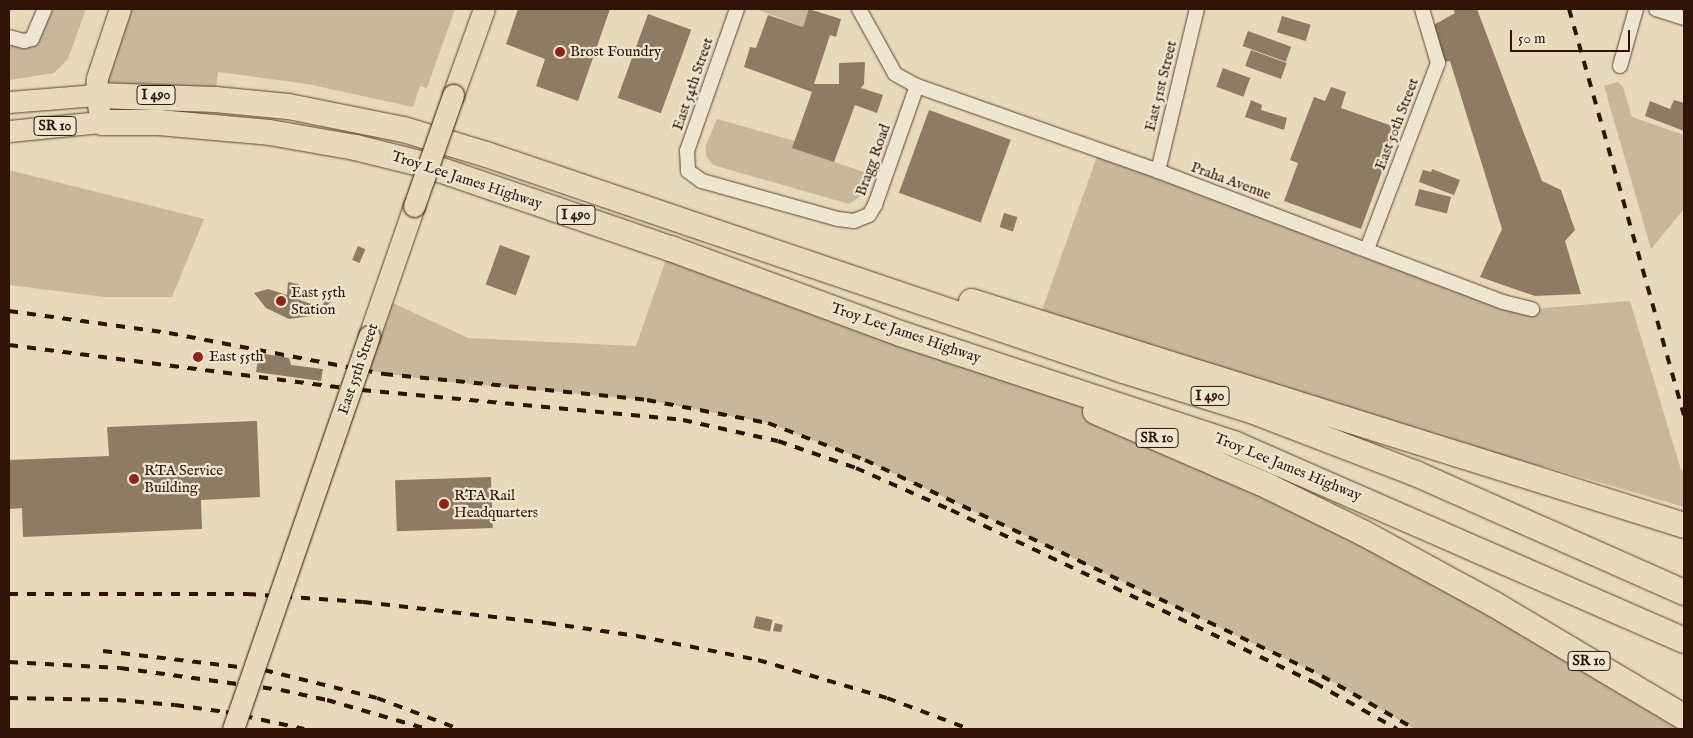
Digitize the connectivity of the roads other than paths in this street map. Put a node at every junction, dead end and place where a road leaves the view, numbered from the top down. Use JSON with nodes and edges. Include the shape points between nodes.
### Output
{"nodes":[{"id":1,"x":46,"y":9,"type":"edge"},
{"id":2,"x":120,"y":9,"type":"edge"},
{"id":3,"x":484,"y":9,"type":"edge"},
{"id":4,"x":737,"y":9,"type":"edge"},
{"id":5,"x":859,"y":9,"type":"edge"},
{"id":6,"x":1197,"y":9,"type":"edge"},
{"id":7,"x":1422,"y":9,"type":"edge"},
{"id":8,"x":1636,"y":9,"type":"edge"},
{"id":9,"x":1656,"y":9,"type":"edge"},
{"id":10,"x":1684,"y":18,"type":"edge"},
{"id":11,"x":9,"y":38,"type":"edge"},
{"id":12,"x":1620,"y":66,"type":"dead end"},
{"id":13,"x":917,"y":86,"type":"junction"},
{"id":14,"x":96,"y":95,"type":"junction"},
{"id":15,"x":9,"y":102,"type":"edge"},
{"id":16,"x":101,"y":122,"type":"junction"},
{"id":17,"x":9,"y":131,"type":"edge"},
{"id":18,"x":688,"y":171,"type":"joint"},
{"id":19,"x":1158,"y":171,"type":"junction"},
{"id":20,"x":762,"y":245,"type":"junction"},
{"id":21,"x":1367,"y":249,"type":"junction"},
{"id":22,"x":1532,"y":309,"type":"dead end"},
{"id":23,"x":903,"y":334,"type":"junction"},
{"id":24,"x":1415,"y":438,"type":"junction"},
{"id":25,"x":1684,"y":507,"type":"edge"},
{"id":26,"x":1684,"y":525,"type":"edge"},
{"id":27,"x":1684,"y":592,"type":"edge"},
{"id":28,"x":1684,"y":640,"type":"edge"},
{"id":29,"x":1684,"y":717,"type":"edge"},
{"id":30,"x":233,"y":729,"type":"edge"}],
"edges":[{"from":1,"to":11,"type":"street","via":[[37,33],[28,41]]},
{"from":2,"to":14,"type":"main road","via":[[100,70]]},
{"from":3,"to":30,"type":"main road","name":"East 55th Street","bridge":true},
{"from":4,"to":18,"type":"street","name":"East 54th Street","via":[[687,151]]},
{"from":5,"to":13,"type":"street","via":[[895,74]]},
{"from":6,"to":19,"type":"street","name":"East 51st Street"},
{"from":7,"to":21,"type":"street","name":"East 50th Street","via":[[1438,64]]},
{"from":8,"to":12,"type":"street"},
{"from":9,"to":10,"type":"street"},
{"from":13,"to":18,"type":"street","name":"Bragg Road","via":[[875,205],[869,214],[854,221],[702,181]]},
{"from":13,"to":19,"type":"street","name":"Praha Avenue"},
{"from":14,"to":15,"type":"main road","number":"SR 10"},
{"from":14,"to":16,"type":"main road"},
{"from":14,"to":20,"type":"highway","name":"Troy Lee James Highway","number":"I 490","via":[[259,102],[371,121],[486,154]]},
{"from":16,"to":17,"type":"main road","number":"SR 10"},
{"from":16,"to":23,"type":"highway","name":"Troy Lee James Highway","number":"I 490","via":[[158,122],[268,132],[410,160],[670,248]]},
{"from":19,"to":21,"type":"street","name":"Praha Avenue"},
{"from":20,"to":24,"type":"highway","via":[[920,286]]},
{"from":20,"to":27,"type":"highway","name":"Troy Lee James Highway","number":"I 490","via":[[898,295],[1251,410],[1415,473]]},
{"from":21,"to":22,"type":"street","name":"Praha Avenue","via":[[1503,302]]},
{"from":23,"to":28,"type":"highway","name":"Troy Lee James Highway","number":"I 490","via":[[1233,443]]},
{"from":23,"to":29,"type":"highway","number":"SR 10","via":[[1086,407],[1327,515],[1494,604]]},
{"from":24,"to":25,"type":"highway","via":[[1550,468]]},
{"from":24,"to":26,"type":"highway"}]}
